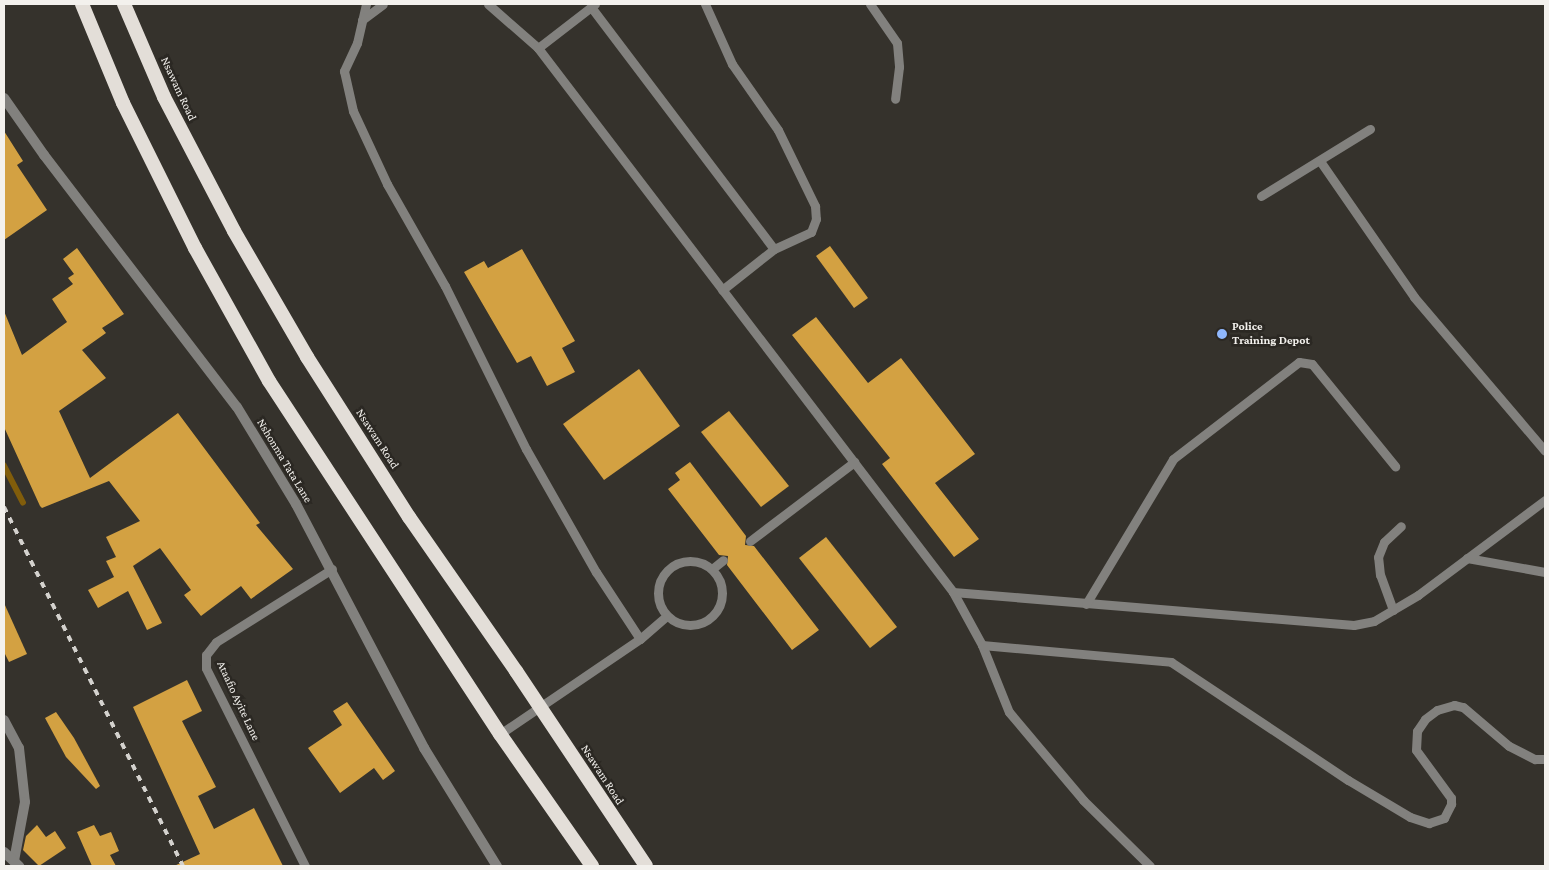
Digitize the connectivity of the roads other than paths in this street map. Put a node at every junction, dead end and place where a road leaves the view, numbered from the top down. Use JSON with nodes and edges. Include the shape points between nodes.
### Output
{"nodes":[{"id":1,"x":82,"y":4,"type":"edge"},
{"id":2,"x":124,"y":4,"type":"edge"},
{"id":3,"x":366,"y":4,"type":"edge"},
{"id":4,"x":382,"y":4,"type":"edge"},
{"id":5,"x":488,"y":4,"type":"edge"},
{"id":6,"x":705,"y":4,"type":"edge"},
{"id":7,"x":870,"y":4,"type":"edge"},
{"id":8,"x":593,"y":6,"type":"edge"},
{"id":9,"x":362,"y":20,"type":"junction"},
{"id":10,"x":538,"y":48,"type":"junction"},
{"id":11,"x":4,"y":98,"type":"edge"},
{"id":12,"x":894,"y":99,"type":"dead end"},
{"id":13,"x":1370,"y":129,"type":"dead end"},
{"id":14,"x":1320,"y":161,"type":"junction"},
{"id":15,"x":1261,"y":196,"type":"dead end"},
{"id":16,"x":774,"y":249,"type":"junction"},
{"id":17,"x":722,"y":290,"type":"junction"},
{"id":18,"x":1545,"y":451,"type":"edge"},
{"id":19,"x":854,"y":462,"type":"junction"},
{"id":20,"x":1395,"y":466,"type":"dead end"},
{"id":21,"x":1545,"y":500,"type":"edge"},
{"id":22,"x":1401,"y":526,"type":"dead end"},
{"id":23,"x":750,"y":541,"type":"dead end"},
{"id":24,"x":1467,"y":558,"type":"junction"},
{"id":25,"x":723,"y":560,"type":"dead end"},
{"id":26,"x":332,"y":569,"type":"junction"},
{"id":27,"x":712,"y":569,"type":"junction"},
{"id":28,"x":1545,"y":572,"type":"edge"},
{"id":29,"x":953,"y":592,"type":"junction"},
{"id":30,"x":1086,"y":604,"type":"junction"},
{"id":31,"x":1394,"y":610,"type":"junction"},
{"id":32,"x":666,"y":616,"type":"junction"},
{"id":33,"x":640,"y":639,"type":"junction"},
{"id":34,"x":982,"y":645,"type":"junction"},
{"id":35,"x":542,"y":709,"type":"junction"},
{"id":36,"x":4,"y":720,"type":"edge"},
{"id":37,"x":500,"y":734,"type":"junction"},
{"id":38,"x":1545,"y":759,"type":"edge"},
{"id":39,"x":4,"y":852,"type":"edge"},
{"id":40,"x":16,"y":864,"type":"edge"},
{"id":41,"x":305,"y":866,"type":"edge"},
{"id":42,"x":497,"y":866,"type":"edge"},
{"id":43,"x":592,"y":866,"type":"edge"},
{"id":44,"x":646,"y":866,"type":"edge"},
{"id":45,"x":1150,"y":866,"type":"edge"}],
"edges":[{"from":1,"to":37,"type":"highway","via":[[123,103],[186,231],[269,381]]},
{"from":2,"to":35,"type":"highway","name":"Nsawam Road","via":[[164,96],[234,231],[307,357],[409,517]]},
{"from":3,"to":9,"type":"lane"},
{"from":4,"to":9,"type":"lane"},
{"from":5,"to":10,"type":"lane"},
{"from":6,"to":16,"type":"lane","via":[[732,64],[778,130],[815,206],[816,220],[811,232]]},
{"from":7,"to":12,"type":"lane","via":[[896,43],[899,67]]},
{"from":8,"to":10,"type":"lane"},
{"from":8,"to":16,"type":"lane"},
{"from":9,"to":33,"type":"lane","via":[[357,43],[344,71],[354,112],[387,184],[445,286],[526,449],[596,572]]},
{"from":10,"to":17,"type":"lane"},
{"from":11,"to":26,"type":"street","name":"Nshonma Tata Lane","via":[[237,406]]},
{"from":13,"to":14,"type":"lane"},
{"from":14,"to":15,"type":"lane"},
{"from":14,"to":18,"type":"lane","via":[[1414,297]]},
{"from":16,"to":17,"type":"lane"},
{"from":17,"to":19,"type":"lane"},
{"from":19,"to":23,"type":"lane"},
{"from":19,"to":29,"type":"lane"},
{"from":20,"to":30,"type":"lane","via":[[1312,364],[1299,362],[1173,459]]},
{"from":21,"to":24,"type":"lane"},
{"from":22,"to":31,"type":"lane","via":[[1384,542],[1378,557],[1380,574]]},
{"from":24,"to":28,"type":"lane"},
{"from":24,"to":31,"type":"lane"},
{"from":25,"to":27,"type":"lane"},
{"from":26,"to":41,"type":"lane","name":"Ataafio Ayite Lane","via":[[216,642],[206,655],[206,668]]},
{"from":26,"to":42,"type":"street","name":"Nshonma Tata Lane","via":[[424,748]]},
{"from":27,"to":32,"type":"lane","via":[[699,562],[685,561],[672,566],[662,576],[657,590],[659,604]]},
{"from":27,"to":32,"type":"lane","via":[[722,583],[722,601],[714,616],[698,625],[681,625]]},
{"from":29,"to":30,"type":"lane"},
{"from":29,"to":34,"type":"lane"},
{"from":30,"to":31,"type":"lane","via":[[1354,624],[1374,621]]},
{"from":32,"to":33,"type":"lane"},
{"from":33,"to":35,"type":"lane"},
{"from":34,"to":38,"type":"lane","via":[[1171,662],[1348,780],[1410,817],[1429,823],[1444,818],[1451,804],[1451,798],[1416,750],[1417,731],[1425,718],[1437,710],[1454,705],[1463,707],[1509,746],[1535,759]]},
{"from":34,"to":45,"type":"lane","via":[[1008,712],[1083,800]]},
{"from":35,"to":37,"type":"lane"},
{"from":35,"to":44,"type":"highway","name":"Nsawam Road"},
{"from":36,"to":40,"type":"street","via":[[19,748],[25,802]]},
{"from":37,"to":43,"type":"highway"},
{"from":39,"to":40,"type":"street"}]}
